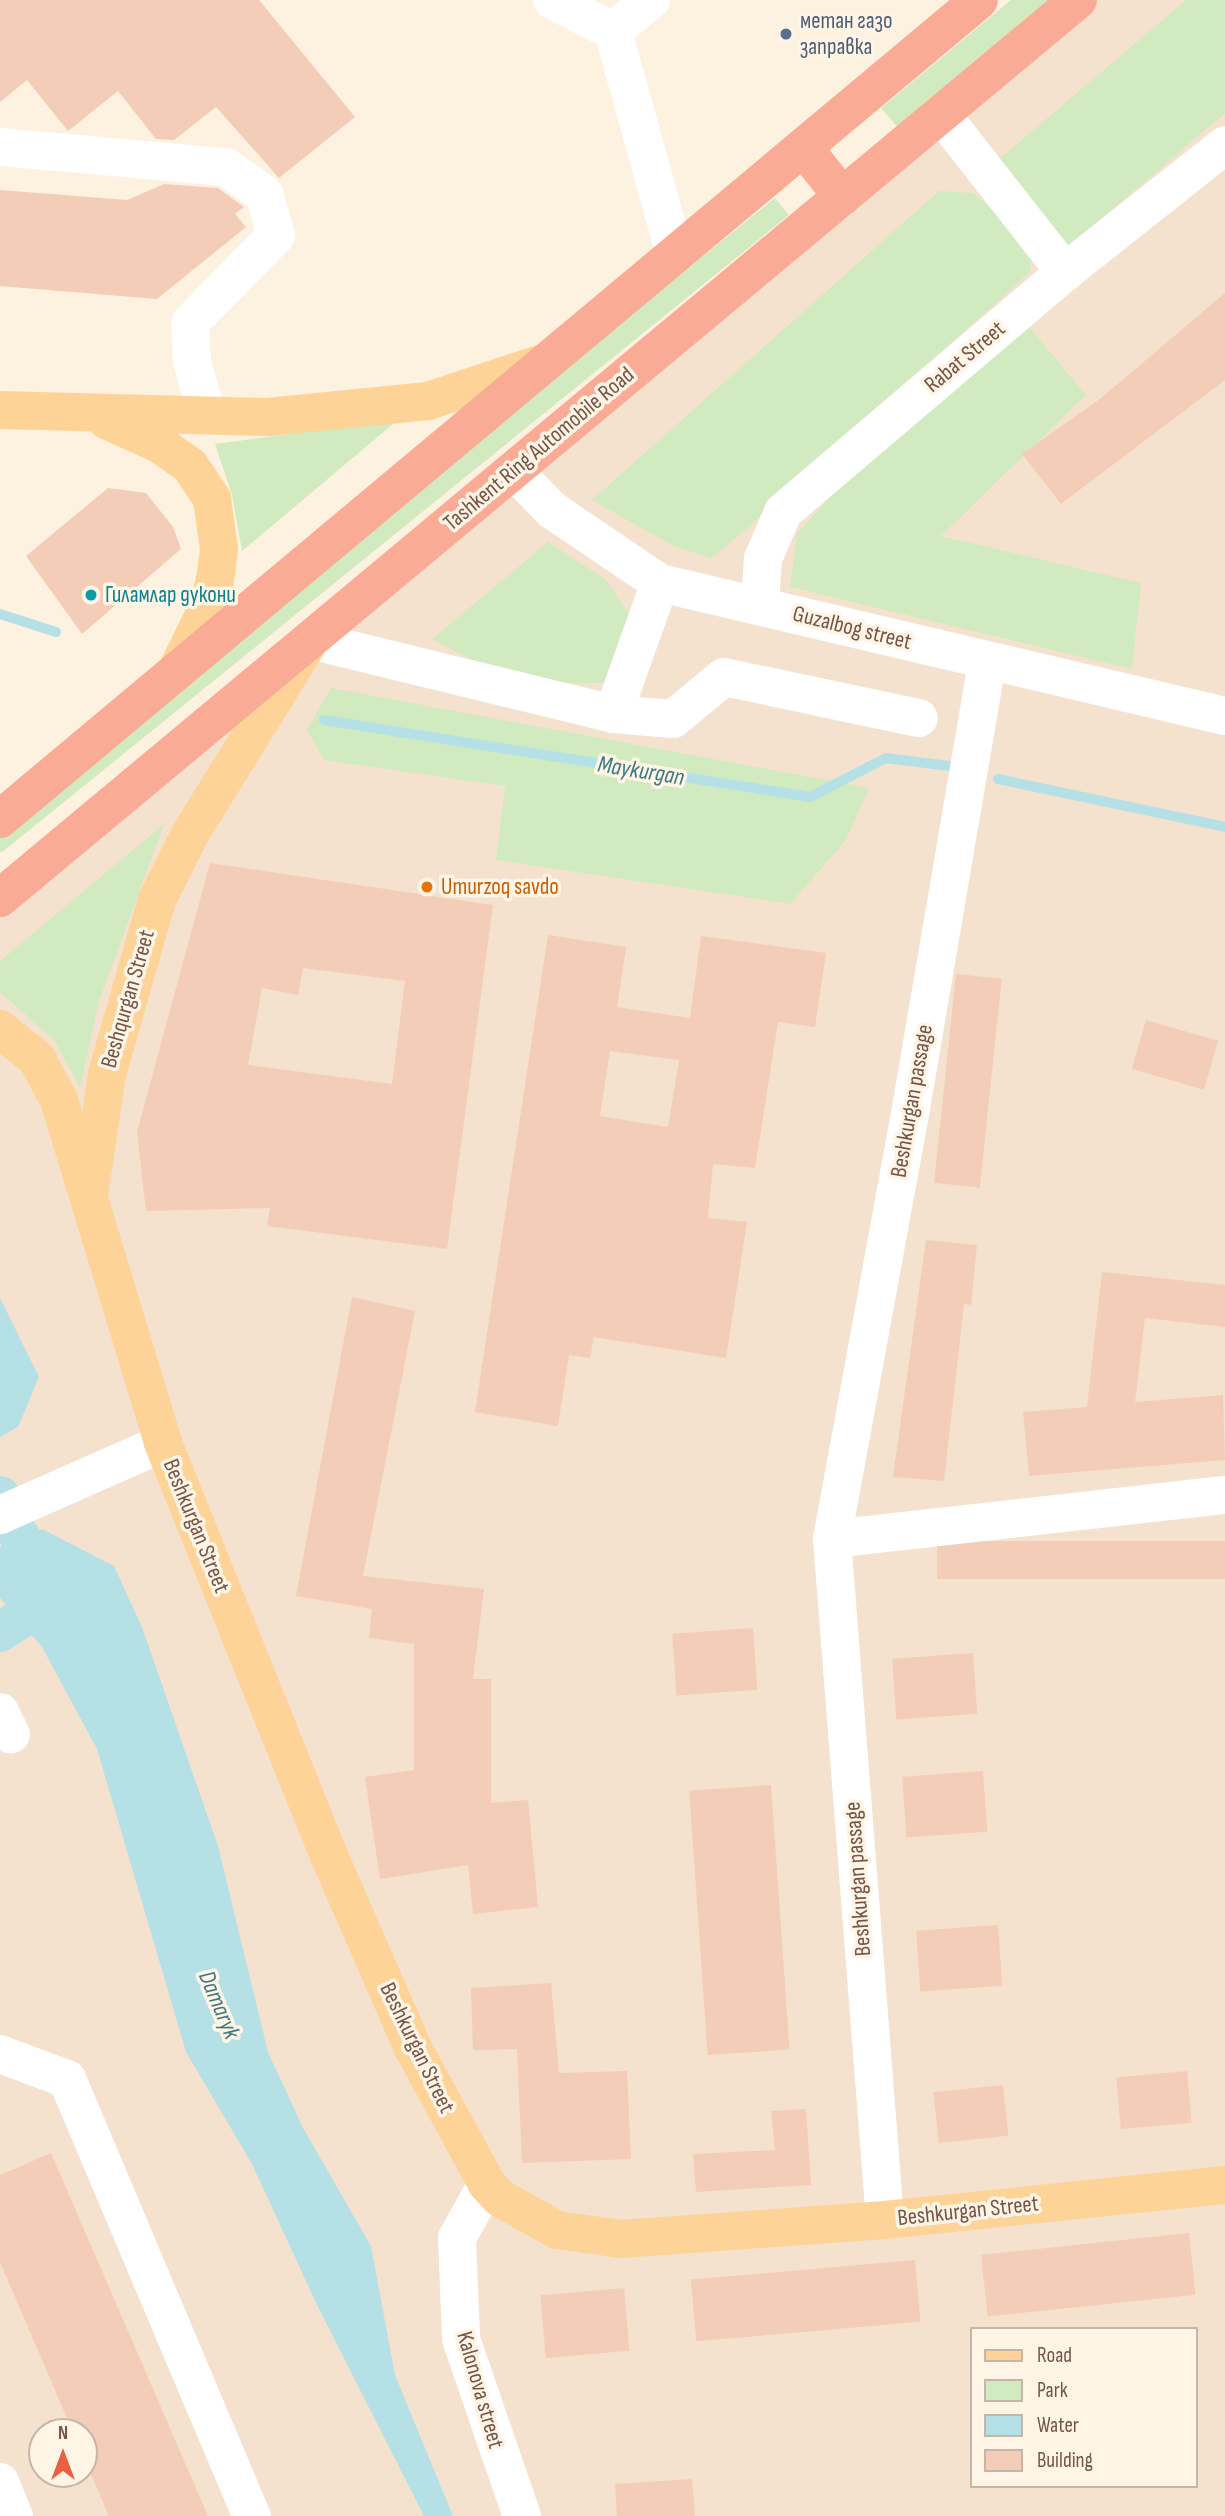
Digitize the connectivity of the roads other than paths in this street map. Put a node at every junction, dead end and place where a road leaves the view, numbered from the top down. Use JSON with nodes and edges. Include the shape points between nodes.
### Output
{"nodes":[{"id":1,"x":552,"y":0,"type":"edge"},
{"id":2,"x":651,"y":0,"type":"edge"},
{"id":3,"x":979,"y":0,"type":"edge"},
{"id":4,"x":1078,"y":0,"type":"edge"},
{"id":5,"x":613,"y":31,"type":"junction"},
{"id":6,"x":941,"y":114,"type":"junction"},
{"id":7,"x":1224,"y":146,"type":"edge"},
{"id":8,"x":0,"y":147,"type":"edge"},
{"id":9,"x":803,"y":147,"type":"junction"},
{"id":10,"x":842,"y":196,"type":"junction"},
{"id":11,"x":676,"y":254,"type":"junction"},
{"id":12,"x":1065,"y":272,"type":"junction"},
{"id":13,"x":549,"y":360,"type":"junction"},
{"id":14,"x":0,"y":410,"type":"edge"},
{"id":15,"x":84,"y":414,"type":"junction"},
{"id":16,"x":207,"y":416,"type":"junction"},
{"id":17,"x":513,"y":470,"type":"junction"},
{"id":18,"x":660,"y":583,"type":"junction"},
{"id":19,"x":760,"y":605,"type":"junction"},
{"id":20,"x":310,"y":640,"type":"junction"},
{"id":21,"x":987,"y":662,"type":"junction"},
{"id":22,"x":176,"y":672,"type":"junction"},
{"id":23,"x":613,"y":714,"type":"junction"},
{"id":24,"x":1225,"y":716,"type":"edge"},
{"id":25,"x":919,"y":718,"type":"dead end"},
{"id":26,"x":0,"y":819,"type":"edge"},
{"id":27,"x":0,"y":898,"type":"edge"},
{"id":28,"x":0,"y":1029,"type":"edge"},
{"id":29,"x":88,"y":1201,"type":"junction"},
{"id":30,"x":163,"y":1443,"type":"junction"},
{"id":31,"x":1225,"y":1494,"type":"edge"},
{"id":32,"x":0,"y":1515,"type":"edge"},
{"id":33,"x":832,"y":1539,"type":"junction"},
{"id":34,"x":0,"y":2054,"type":"edge"},
{"id":35,"x":487,"y":2184,"type":"junction"},
{"id":36,"x":1225,"y":2185,"type":"edge"},
{"id":37,"x":885,"y":2220,"type":"junction"},
{"id":38,"x":0,"y":2482,"type":"edge"},
{"id":39,"x":15,"y":2516,"type":"edge"},
{"id":40,"x":252,"y":2516,"type":"edge"},
{"id":41,"x":522,"y":2516,"type":"edge"}],
"edges":[{"from":1,"to":5,"type":"street"},
{"from":2,"to":5,"type":"street"},
{"from":3,"to":9,"type":"highway"},
{"from":4,"to":6,"type":"highway","name":"Tashkent Ring Automobile Road"},
{"from":5,"to":11,"type":"street"},
{"from":6,"to":10,"type":"highway","name":"Tashkent Ring Automobile Road"},
{"from":6,"to":12,"type":"street"},
{"from":7,"to":12,"type":"street","name":"Rabat Street"},
{"from":8,"to":16,"type":"street","via":[[226,167],[264,194],[276,235],[191,323],[192,361]]},
{"from":9,"to":10,"type":"highway"},
{"from":9,"to":11,"type":"highway"},
{"from":10,"to":17,"type":"highway","name":"Tashkent Ring Automobile Road"},
{"from":11,"to":13,"type":"highway"},
{"from":12,"to":19,"type":"street","name":"Rabat Street","via":[[783,512],[763,559]]},
{"from":13,"to":16,"type":"main road","via":[[428,401],[268,417]]},
{"from":13,"to":22,"type":"highway"},
{"from":14,"to":15,"type":"main road"},
{"from":15,"to":16,"type":"main road"},
{"from":15,"to":22,"type":"main road","via":[[124,426],[159,444],[190,466],[212,499],[219,549],[215,580],[208,607]]},
{"from":17,"to":18,"type":"street","name":"Guzalbog street","via":[[552,510]]},
{"from":17,"to":20,"type":"highway","name":"Tashkent Ring Automobile Road"},
{"from":18,"to":19,"type":"street","name":"Guzalbog street"},
{"from":18,"to":23,"type":"street"},
{"from":19,"to":21,"type":"street","name":"Guzalbog street"},
{"from":20,"to":23,"type":"street"},
{"from":20,"to":27,"type":"highway","name":"Tashkent Ring Automobile Road"},
{"from":20,"to":29,"type":"main road","name":"Beshqurgan Street","via":[[190,835],[157,900],[107,1074]]},
{"from":21,"to":24,"type":"street","name":"Guzalbog street"},
{"from":21,"to":33,"type":"street","name":"Beshkurgan passage"},
{"from":22,"to":26,"type":"highway"},
{"from":23,"to":25,"type":"street","via":[[673,719],[724,677]]},
{"from":28,"to":29,"type":"main road","via":[[37,1059],[59,1100]]},
{"from":29,"to":30,"type":"main road","name":"Beshkurgan Street"},
{"from":30,"to":32,"type":"street"},
{"from":30,"to":35,"type":"main road","name":"Beshkurgan Street","via":[[330,1858],[413,2048]]},
{"from":31,"to":33,"type":"street"},
{"from":33,"to":37,"type":"street","name":"Beshkurgan passage"},
{"from":34,"to":40,"type":"street","via":[[66,2079]]},
{"from":35,"to":37,"type":"main road","name":"Beshkurgan Street","via":[[535,2221],[599,2238]]},
{"from":35,"to":41,"type":"street","name":"Kalonova street","via":[[457,2238],[461,2339]]},
{"from":36,"to":37,"type":"main road","name":"Beshkurgan Street"},
{"from":38,"to":39,"type":"street"}]}
